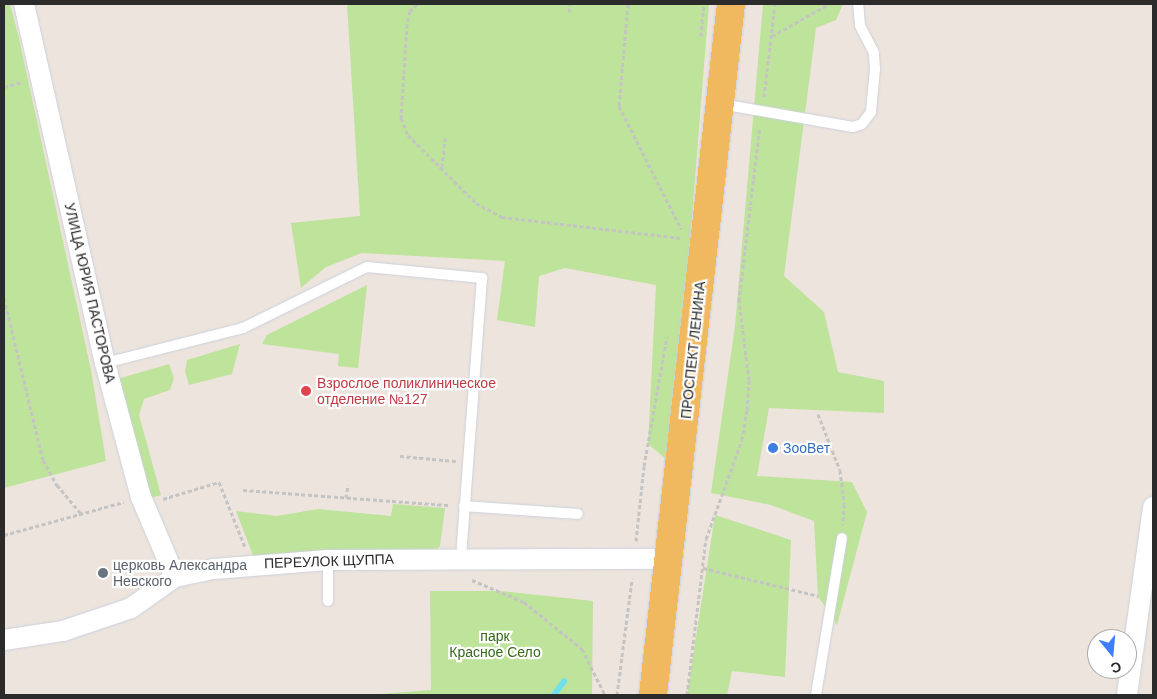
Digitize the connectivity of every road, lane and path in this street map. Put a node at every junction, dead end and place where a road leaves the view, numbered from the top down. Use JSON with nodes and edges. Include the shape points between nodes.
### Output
{"nodes":[{"id":1,"x":24,"y":4,"type":"edge"},
{"id":2,"x":417,"y":4,"type":"edge"},
{"id":3,"x":570,"y":4,"type":"edge"},
{"id":4,"x":628,"y":4,"type":"edge"},
{"id":5,"x":704,"y":4,"type":"edge"},
{"id":6,"x":731,"y":4,"type":"edge"},
{"id":7,"x":775,"y":4,"type":"edge"},
{"id":8,"x":829,"y":4,"type":"edge"},
{"id":9,"x":858,"y":4,"type":"edge"},
{"id":10,"x":569,"y":12,"type":"dead end"},
{"id":11,"x":771,"y":36,"type":"junction"},
{"id":12,"x":701,"y":43,"type":"dead end"},
{"id":13,"x":720,"y":104,"type":"junction"},
{"id":14,"x":762,"y":110,"type":"junction"},
{"id":15,"x":445,"y":138,"type":"dead end"},
{"id":16,"x":442,"y":167,"type":"junction"},
{"id":17,"x":4,"y":298,"type":"edge"},
{"id":18,"x":668,"y":333,"type":"dead end"},
{"id":19,"x":105,"y":363,"type":"junction"},
{"id":20,"x":818,"y":414,"type":"dead end"},
{"id":21,"x":460,"y":452,"type":"dead end"},
{"id":22,"x":400,"y":456,"type":"dead end"},
{"id":23,"x":460,"y":461,"type":"junction"},
{"id":24,"x":458,"y":470,"type":"dead end"},
{"id":25,"x":348,"y":485,"type":"dead end"},
{"id":26,"x":243,"y":490,"type":"dead end"},
{"id":27,"x":150,"y":498,"type":"junction"},
{"id":28,"x":346,"y":498,"type":"junction"},
{"id":29,"x":464,"y":506,"type":"junction"},
{"id":30,"x":1153,"y":507,"type":"edge"},
{"id":31,"x":578,"y":514,"type":"dead end"},
{"id":32,"x":82,"y":515,"type":"junction"},
{"id":33,"x":4,"y":535,"type":"edge"},
{"id":34,"x":842,"y":538,"type":"joint"},
{"id":35,"x":461,"y":552,"type":"junction"},
{"id":36,"x":248,"y":555,"type":"dead end"},
{"id":37,"x":634,"y":557,"type":"junction"},
{"id":38,"x":670,"y":558,"type":"junction"},
{"id":39,"x":328,"y":560,"type":"junction"},
{"id":40,"x":703,"y":568,"type":"junction"},
{"id":41,"x":175,"y":577,"type":"junction"},
{"id":42,"x":832,"y":598,"type":"junction"},
{"id":43,"x":328,"y":601,"type":"dead end"},
{"id":44,"x":4,"y":640,"type":"edge"},
{"id":45,"x":605,"y":695,"type":"edge"},
{"id":46,"x":617,"y":695,"type":"edge"},
{"id":47,"x":653,"y":695,"type":"edge"},
{"id":48,"x":687,"y":695,"type":"edge"},
{"id":49,"x":816,"y":695,"type":"edge"},
{"id":50,"x":1127,"y":695,"type":"edge"}],
"edges":[{"from":1,"to":19,"type":"street","name":"УЛИЦА ЮРИЯ ПАСТОРОВА"},
{"from":2,"to":16,"type":"path","via":[[410,11],[407,24],[401,118],[408,135]]},
{"from":3,"to":10,"type":"path"},
{"from":4,"to":16,"type":"path","via":[[619,106],[686,239],[502,217],[476,203]]},
{"from":5,"to":12,"type":"path"},
{"from":6,"to":13,"type":"main road","name":"ПРОСПЕКТ ЛЕНИНА"},
{"from":7,"to":11,"type":"path"},
{"from":8,"to":11,"type":"path"},
{"from":9,"to":14,"type":"lane","via":[[860,24],[874,53],[875,70],[871,112],[862,124],[854,127]]},
{"from":11,"to":14,"type":"path"},
{"from":13,"to":14,"type":"lane"},
{"from":13,"to":38,"type":"main road","name":"ПРОСПЕКТ ЛЕНИНА"},
{"from":14,"to":40,"type":"path","via":[[739,300],[748,380],[747,410],[731,475],[710,523]]},
{"from":15,"to":16,"type":"path"},
{"from":17,"to":32,"type":"path","via":[[42,460],[57,485]]},
{"from":18,"to":37,"type":"path","via":[[644,466]]},
{"from":19,"to":27,"type":"street","name":"УЛИЦА ЮРИЯ ПАСТОРОВА"},
{"from":19,"to":29,"type":"lane","via":[[243,328],[367,267],[482,278]]},
{"from":20,"to":34,"type":"path","via":[[840,470],[844,504]]},
{"from":21,"to":23,"type":"path"},
{"from":22,"to":23,"type":"path"},
{"from":23,"to":24,"type":"path"},
{"from":25,"to":28,"type":"path"},
{"from":26,"to":28,"type":"path"},
{"from":27,"to":32,"type":"path"},
{"from":27,"to":36,"type":"path","via":[[219,482]]},
{"from":27,"to":41,"type":"street","name":"УЛИЦА ЮРИЯ ПАСТОРОВА"},
{"from":28,"to":29,"type":"path"},
{"from":29,"to":31,"type":"lane"},
{"from":29,"to":35,"type":"lane"},
{"from":30,"to":50,"type":"street"},
{"from":32,"to":33,"type":"path"},
{"from":34,"to":42,"type":"lane"},
{"from":35,"to":37,"type":"street","name":"ПЕРЕУЛОК ЩУППА"},
{"from":35,"to":39,"type":"street","name":"ПЕРЕУЛОК ЩУППА"},
{"from":35,"to":45,"type":"path","via":[[466,578],[524,602],[582,649]]},
{"from":37,"to":38,"type":"street","name":"ПЕРЕУЛОК ЩУППА"},
{"from":37,"to":46,"type":"path"},
{"from":38,"to":47,"type":"main road","name":"ПРОСПЕКТ ЛЕНИНА"},
{"from":39,"to":41,"type":"street","name":"ПЕРЕУЛОК ЩУППА","via":[[214,569]]},
{"from":39,"to":43,"type":"lane"},
{"from":40,"to":42,"type":"path"},
{"from":40,"to":48,"type":"path"},
{"from":41,"to":44,"type":"street","name":"ПЕРЕУЛОК ЩУППА","via":[[131,608],[63,631]]},
{"from":42,"to":49,"type":"lane"}]}
